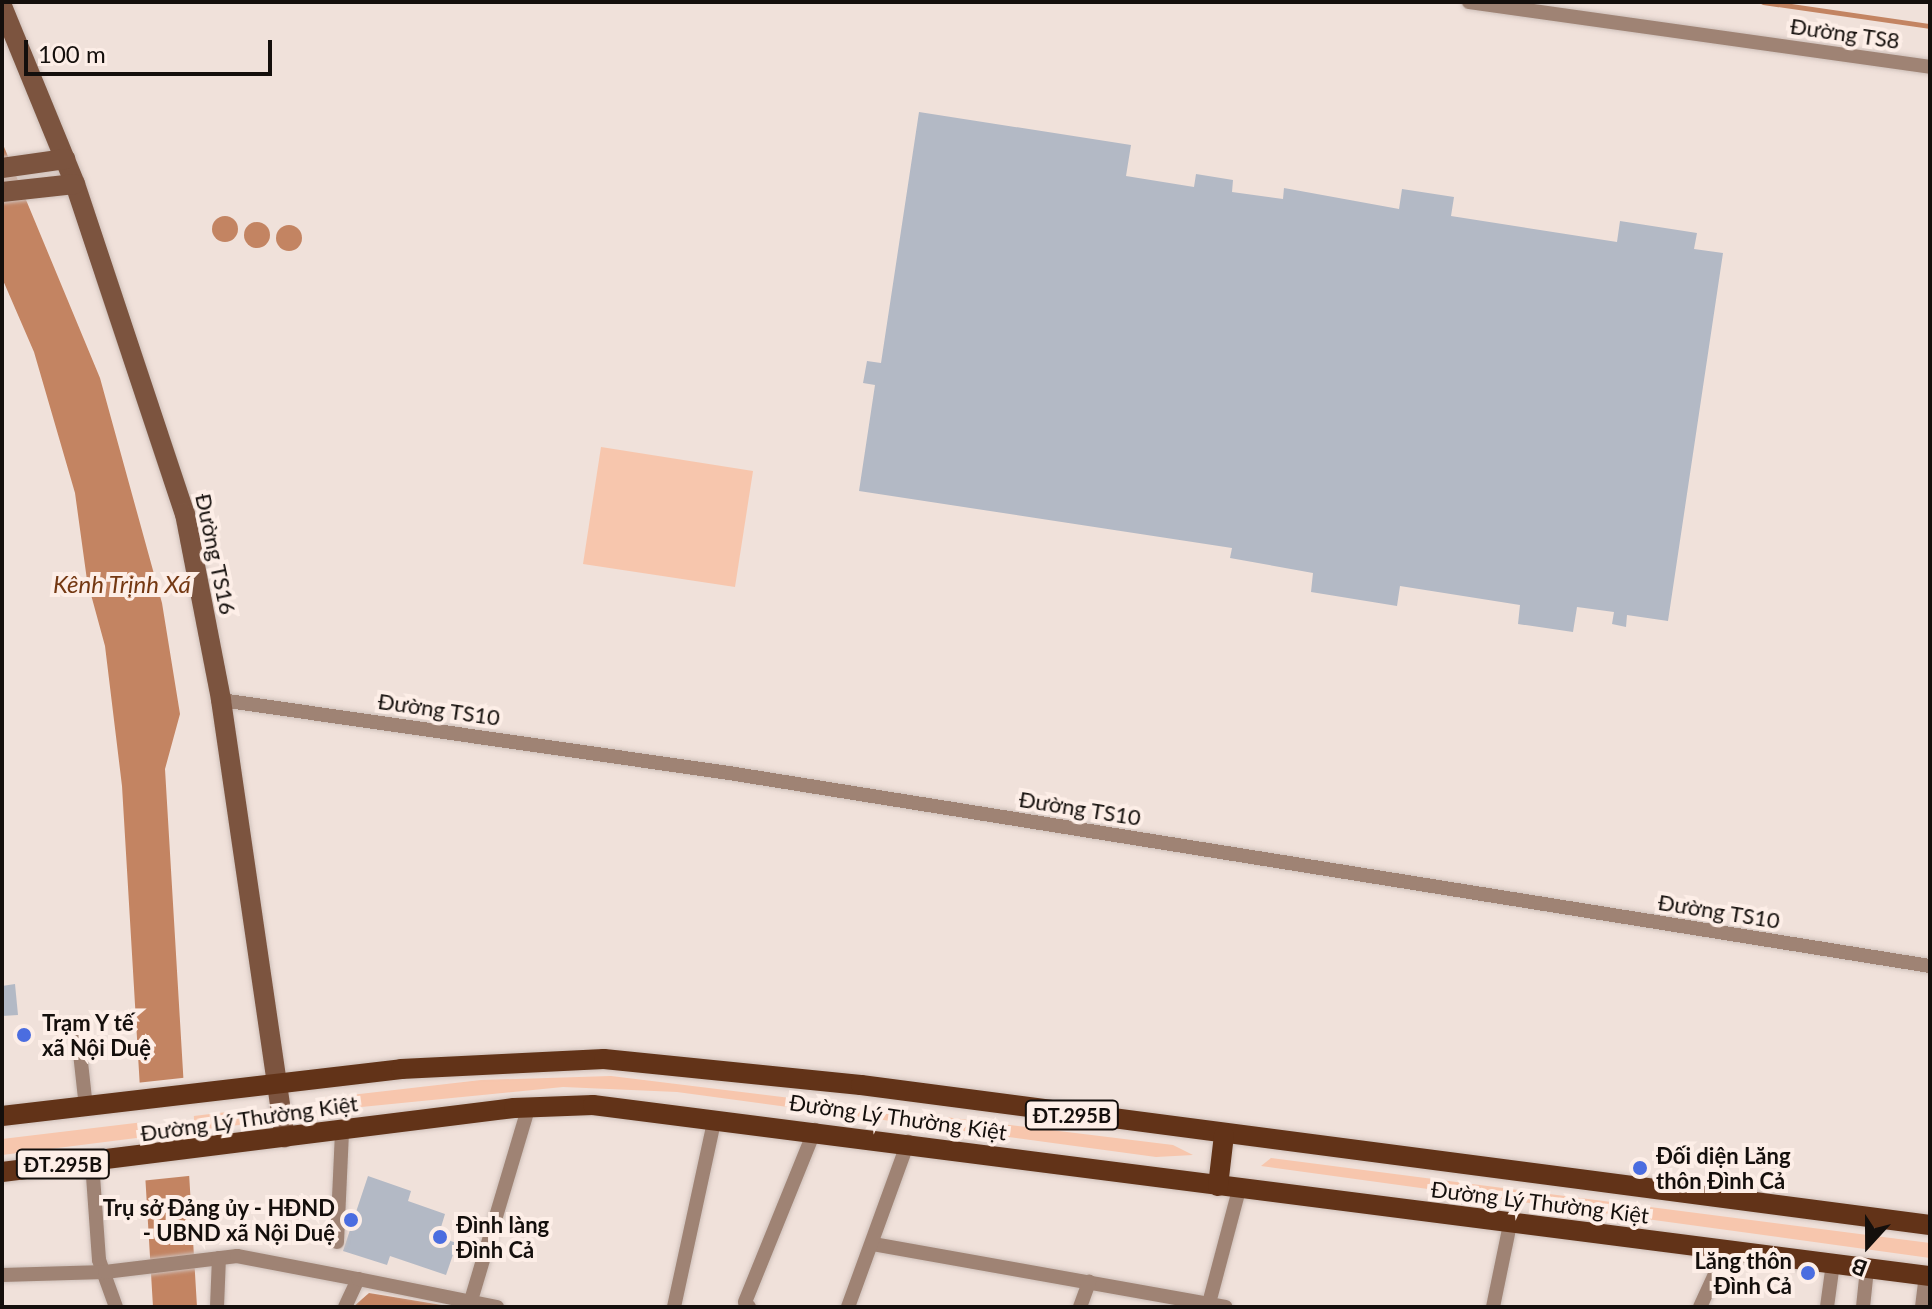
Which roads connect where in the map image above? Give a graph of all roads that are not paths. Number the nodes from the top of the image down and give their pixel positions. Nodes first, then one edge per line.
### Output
1 (1469, 2) edge
2 (2, 6) edge
3 (1930, 67) edge
4 (65, 159) junction
5 (2, 168) edge
6 (75, 184) junction
7 (2, 192) edge
8 (221, 700) junction
9 (1930, 966) edge
10 (77, 1026) dead end
11 (278, 1082) junction
12 (529, 1106) junction
13 (86, 1107) junction
14 (2, 1116) edge
15 (715, 1118) junction
16 (342, 1130) junction
17 (815, 1130) junction
18 (1224, 1135) junction
19 (285, 1137) junction
20 (908, 1142) junction
21 (92, 1162) junction
22 (2, 1172) edge
23 (1218, 1186) junction
24 (1239, 1190) junction
25 (1510, 1224) junction
26 (1930, 1225) edge
27 (337, 1242) dead end
28 (873, 1244) junction
29 (1727, 1248) junction
30 (216, 1258) junction
31 (1833, 1263) junction
32 (1867, 1268) junction
33 (105, 1272) junction
34 (2, 1275) edge
35 (1928, 1276) edge
36 (358, 1279) junction
37 (1089, 1282) junction
38 (469, 1304) edge
39 (1208, 1306) edge
40 (116, 1307) edge
41 (217, 1307) edge
42 (345, 1307) edge
43 (497, 1307) edge
44 (674, 1307) edge
45 (749, 1307) edge
46 (848, 1307) edge
47 (1080, 1307) edge
48 (1225, 1307) edge
49 (1493, 1307) edge
50 (1700, 1307) edge
51 (1827, 1307) edge
52 (1863, 1307) edge
53 (1922, 1307) edge

1 - 3 street, Đường TS8
2 - 4 street, Đường TS16
4 - 5 street
4 - 6 street, Đường TS16
6 - 7 street
6 - 8 street, Đường TS16
8 - 9 street, Đường TS10
8 - 11 street, Đường TS16
10 - 13 street
11 - 13 main road, Đường Lý Thường Kiệt / ĐT.295B
11 - 18 main road, Đường Lý Thường Kiệt / ĐT.295B
11 - 19 street, Đường TS16
12 - 15 main road, Đường Lý Thường Kiệt / ĐT.295B
12 - 16 main road, Đường Lý Thường Kiệt / ĐT.295B
12 - 38 street
13 - 14 main road, Đường Lý Thường Kiệt
15 - 17 main road, Đường Lý Thường Kiệt / ĐT.295B
15 - 44 street
16 - 19 main road, Đường Lý Thường Kiệt / ĐT.295B
16 - 27 street
17 - 20 main road, Đường Lý Thường Kiệt / ĐT.295B
17 - 45 street
18 - 23 main road
18 - 26 main road, Đường Lý Thường Kiệt / ĐT.295B
19 - 21 main road, Đường Lý Thường Kiệt / ĐT.295B
20 - 23 main road, Đường Lý Thường Kiệt / ĐT.295B
20 - 28 street
21 - 22 main road, Đường Lý Thường Kiệt / ĐT.295B
21 - 33 street
23 - 24 main road, Đường Lý Thường Kiệt / ĐT.295B
24 - 25 main road, Đường Lý Thường Kiệt / ĐT.295B
24 - 39 street
25 - 29 main road, Đường Lý Thường Kiệt / ĐT.295B
25 - 49 street
28 - 37 street
28 - 46 street
29 - 31 main road, Đường Lý Thường Kiệt / ĐT.295B
29 - 50 street
30 - 33 street
30 - 36 street
30 - 41 street
31 - 32 main road, Đường Lý Thường Kiệt / ĐT.295B
31 - 51 street
32 - 35 main road, Đường Lý Thường Kiệt / ĐT.295B
32 - 52 street
33 - 34 street
33 - 40 street
35 - 53 street
36 - 38 street
36 - 42 street
37 - 39 street
37 - 47 street
38 - 43 street
39 - 48 street

